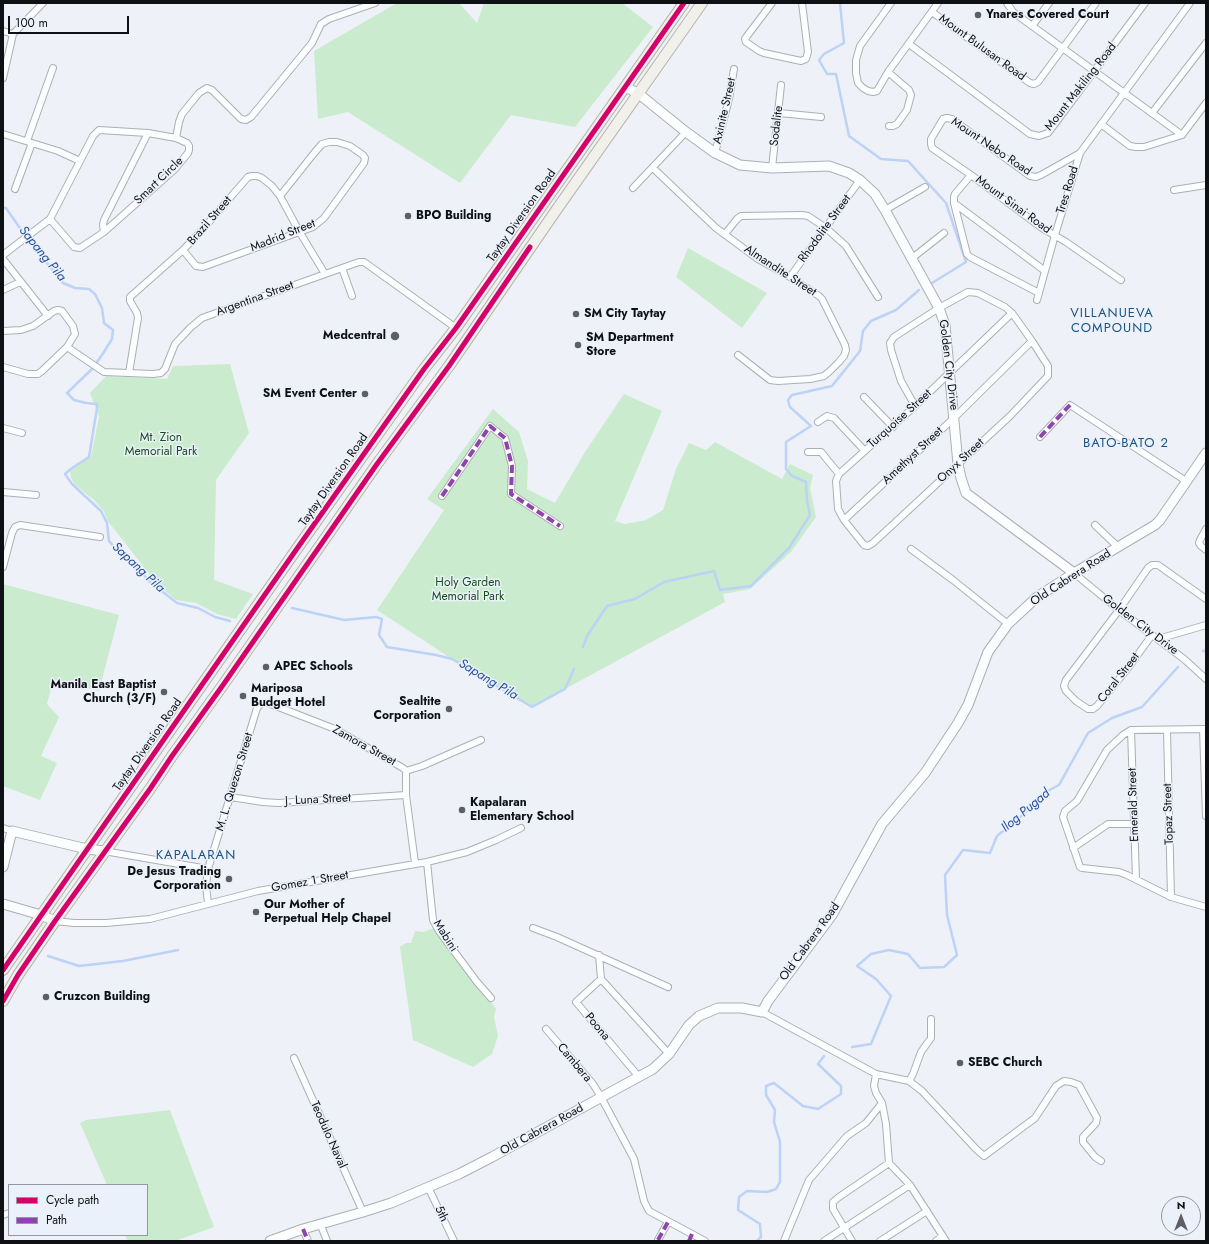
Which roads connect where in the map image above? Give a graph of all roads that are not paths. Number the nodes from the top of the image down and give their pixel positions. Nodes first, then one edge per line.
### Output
1 (43, 3) edge
2 (375, 3) edge
3 (684, 3) edge
4 (702, 3) edge
5 (772, 3) edge
6 (802, 3) edge
7 (890, 3) edge
8 (938, 3) edge
9 (1007, 3) edge
10 (1049, 3) edge
11 (1096, 3) edge
12 (1145, 3) edge
13 (1190, 3) edge
14 (932, 12) junction
15 (1032, 26) junction
16 (3, 31) edge
17 (13, 34) junction
18 (1206, 43) edge
19 (909, 44) junction
20 (1063, 48) junction
21 (53, 68) dead end
22 (734, 69) dead end
23 (1094, 71) junction
24 (888, 72) junction
25 (3, 78) edge
26 (781, 85) dead end
27 (626, 87) junction
28 (1124, 93) junction
29 (639, 94) junction
30 (1206, 103) edge
31 (779, 113) junction
32 (1152, 113) junction
33 (821, 117) dead end
34 (943, 119) joint
35 (1101, 124) junction
36 (889, 126) dead end
37 (686, 132) junction
38 (3, 134) edge
39 (148, 134) junction
40 (1182, 136) junction
41 (176, 138) junction
42 (30, 142) junction
43 (715, 153) junction
44 (1080, 153) junction
45 (80, 161) junction
46 (653, 168) junction
47 (772, 168) junction
48 (971, 175) junction
49 (860, 180) junction
50 (1206, 185) edge
51 (926, 187) dead end
52 (633, 188) dead end
53 (15, 189) dead end
54 (1174, 190) dead end
55 (280, 196) junction
56 (954, 203) junction
57 (885, 210) junction
58 (50, 220) junction
59 (826, 228) junction
60 (104, 232) junction
61 (299, 232) junction
62 (944, 233) dead end
63 (725, 234) junction
64 (1055, 235) junction
65 (183, 250) junction
66 (3, 255) edge
67 (3, 259) edge
68 (911, 259) junction
69 (342, 268) junction
70 (1045, 271) junction
71 (325, 274) junction
72 (790, 277) junction
73 (1121, 280) dead end
74 (20, 282) junction
75 (3, 290) edge
76 (1039, 293) junction
77 (352, 296) dead end
78 (878, 297) dead end
79 (1038, 300) dead end
80 (939, 308) junction
81 (1012, 313) junction
82 (48, 316) junction
83 (456, 328) junction
84 (3, 331) edge
85 (1032, 341) junction
86 (67, 347) junction
87 (738, 355) dead end
88 (3, 367) edge
89 (129, 373) junction
90 (950, 373) junction
91 (864, 397) dead end
92 (916, 406) junction
93 (954, 417) junction
94 (818, 422) dead end
95 (893, 427) junction
96 (3, 428) edge
97 (22, 433) dead end
98 (1040, 437) dead end
99 (865, 451) junction
100 (808, 452) dead end
101 (1204, 459) edge
102 (958, 464) junction
103 (839, 474) junction
104 (1186, 481) junction
105 (3, 492) edge
106 (36, 495) dead end
107 (442, 496) dead end
108 (844, 520) junction
109 (1095, 525) dead end
110 (560, 526) dead end
111 (1206, 529) edge
112 (100, 537) dead end
113 (1118, 548) junction
114 (1203, 548) edge
115 (910, 550) dead end
116 (3, 568) edge
117 (1074, 573) junction
118 (1206, 599) edge
119 (1119, 610) junction
120 (1008, 624) junction
121 (1206, 625) edge
122 (240, 632) junction
123 (1152, 635) junction
124 (1158, 640) junction
125 (253, 641) junction
126 (1206, 679) edge
127 (258, 708) joint
128 (1205, 729) edge
129 (1131, 730) junction
130 (1166, 730) junction
131 (481, 740) dead end
132 (406, 771) junction
133 (406, 795) junction
134 (230, 796) junction
135 (1206, 816) edge
136 (1134, 824) junction
137 (521, 828) dead end
138 (7, 829) edge
139 (1073, 848) junction
140 (87, 849) junction
141 (104, 851) junction
142 (428, 862) junction
143 (415, 863) junction
144 (3, 867) edge
145 (208, 869) junction
146 (1136, 879) junction
147 (1171, 897) junction
148 (208, 903) junction
149 (3, 904) edge
150 (1206, 907) edge
151 (41, 915) junction
152 (55, 921) junction
153 (533, 928) dead end
154 (599, 955) junction
155 (3, 970) edge
156 (601, 979) junction
157 (668, 987) dead end
158 (491, 998) dead end
159 (3, 1001) edge
160 (762, 1012) junction
161 (931, 1019) dead end
162 (546, 1029) dead end
163 (669, 1054) junction
164 (294, 1058) dead end
165 (876, 1074) junction
166 (639, 1077) junction
167 (910, 1081) junction
168 (601, 1097) junction
169 (882, 1103) junction
170 (1101, 1161) dead end
171 (889, 1163) junction
172 (910, 1185) junction
173 (428, 1187) junction
174 (927, 1211) junction
175 (363, 1212) junction
176 (668, 1222) junction
177 (320, 1224) junction
178 (304, 1228) junction
179 (843, 1228) junction
180 (692, 1234) junction
181 (945, 1239) edge
182 (658, 1240) edge
183 (270, 1241) edge
184 (308, 1241) edge
185 (327, 1241) edge
186 (454, 1241) edge
187 (689, 1241) edge
188 (705, 1241) edge
189 (784, 1241) edge
190 (824, 1241) edge
191 (852, 1241) edge
192 (880, 1241) edge
193 (936, 1241) edge

1 - 17 street
2 - 41 street
3 - 27 main road, Taytay Diversion Road
4 - 29 main road, Taytay Diversion Road
5 - 6 street
7 - 24 street
8 - 14 street
9 - 15 street
10 - 15 street
11 - 20 street, Mount Bulusan Road
12 - 23 street, Mount Makiling Road
13 - 28 street, Tres Road
14 - 19 street
14 - 20 street, Mount Bulusan Road
15 - 20 street
16 - 17 street
17 - 25 street
18 - 32 street
19 - 23 street, Mount Makiling Road
19 - 24 street
20 - 23 street
21 - 42 street
22 - 43 street, Axinite Street
23 - 28 street
24 - 36 street
26 - 31 street, Sodalite
27 - 29 street, Golden City Drive
27 - 83 main road, Taytay Diversion Road
28 - 32 street
28 - 35 street, Tres Road
29 - 37 street, Golden City Drive
29 - 125 main road, Taytay Diversion Road
30 - 40 street
31 - 33 street
31 - 47 street, Sodalite
32 - 40 street
34 - 44 street, Mount Nebo Road
34 - 48 street, Mount Sinai Road
35 - 40 street
35 - 44 street, Tres Road
37 - 43 street, Golden City Drive
37 - 46 street
38 - 42 street
39 - 41 street, Smart Circle
39 - 45 street, Smart Circle
39 - 60 street
41 - 60 street, Smart Circle
42 - 45 street
42 - 53 street
43 - 47 street, Golden City Drive
44 - 64 street, Tres Road
45 - 58 street, Smart Circle
46 - 52 street
46 - 63 street, Almandite Street
47 - 49 street, Golden City Drive
48 - 56 street
48 - 64 street, Mount Sinai Road
49 - 57 street, Golden City Drive
49 - 59 street, Rhodolite Street
50 - 54 street
51 - 57 street
55 - 61 street, Brazil Street
55 - 61 street, Madrid Street
55 - 65 street, Brazil Street
56 - 70 street
56 - 76 street
57 - 68 street, Golden City Drive
58 - 60 street, Smart Circle
58 - 66 street
59 - 63 street
59 - 72 street, Rhodolite Street
59 - 78 street
61 - 65 street, Madrid Street
61 - 71 street, Brazil Street
62 - 68 street
63 - 72 street, Almandite Street
64 - 70 street, Tres Road
64 - 73 street, Mount Sinai Road
65 - 89 street, Brazil Street
67 - 74 street
68 - 80 street, Golden City Drive
69 - 71 street, Argentina Street
69 - 77 street
69 - 83 street, Argentina Street
70 - 76 street, Tres Road
71 - 89 street, Argentina Street
72 - 87 street, Almandite Street
74 - 75 street
74 - 82 street
76 - 79 street, Tres Road
80 - 81 street
80 - 90 street, Golden City Drive
80 - 92 street
81 - 85 street
81 - 90 street, Turquoise Street
82 - 84 street
82 - 86 street
83 - 122 main road, Taytay Diversion Road
85 - 93 street, Amethyst Street
85 - 102 street, Onyx Street
86 - 88 street
86 - 89 street, Argentina Street
90 - 92 street, Turquoise Street
90 - 93 street, Golden City Drive
91 - 95 street
92 - 95 street, Turquoise Street
93 - 102 street, Golden City Drive
93 - 108 street, Amethyst Street
94 - 99 street
95 - 99 street, Turquoise Street
96 - 97 street
98 - 104 street
99 - 103 street, Turquoise Street
100 - 103 street
101 - 104 street, Old Cabrera Road
102 - 108 street, Onyx Street
102 - 117 street, Golden City Drive
103 - 108 street
104 - 113 street, Old Cabrera Road
105 - 106 street
107 - 110 street
109 - 113 street
111 - 114 street
112 - 116 street
113 - 117 street, Old Cabrera Road
115 - 120 street
117 - 119 street, Golden City Drive
117 - 120 street, Old Cabrera Road
118 - 119 street
119 - 123 street, Golden City Drive
119 - 123 street, Coral Street
120 - 160 street, Old Cabrera Road
121 - 124 street
122 - 125 main road
122 - 140 main road, Taytay Diversion Road
123 - 124 street, Golden City Drive
124 - 126 street, Golden City Drive
125 - 141 main road, Taytay Diversion Road
127 - 132 street, Zamora Street
127 - 134 street, M. L. Quezon Street
128 - 130 street
128 - 135 street
129 - 130 street
129 - 136 street, Emerald Street
129 - 139 street
130 - 147 street, Topaz Street
131 - 132 street
132 - 133 street, Zamora Street
133 - 134 street, J. Luna Street
133 - 143 street, Zamora Street
134 - 145 street, M. L. Quezon Street
136 - 139 street
136 - 146 street, Emerald Street
137 - 142 street, Gomez 1 Street
138 - 140 street
138 - 144 street
139 - 146 street
140 - 141 street
140 - 151 main road, Taytay Diversion Road
141 - 145 street
141 - 152 main road, Taytay Diversion Road
142 - 143 street, Gomez 1 Street
142 - 158 street, Mabini
143 - 148 street, Gomez 1 Street
145 - 148 street, M. L. Quezon Street
146 - 147 street
147 - 150 street
148 - 152 street, Gomez 1 Street
149 - 151 street, Gomez 1 Street
151 - 152 street, Gomez 1 Street
151 - 155 main road, Taytay Diversion Road
152 - 159 main road, Taytay Diversion Road
153 - 154 street
154 - 156 street
154 - 157 street
156 - 163 street
156 - 166 street, Poona
160 - 163 street, Old Cabrera Road
160 - 165 street
161 - 167 street
162 - 168 street, Cambera
163 - 166 street, Old Cabrera Road
164 - 175 street, Teodulo Naval
165 - 167 street
165 - 169 street
166 - 168 street, Old Cabrera Road
167 - 170 street
168 - 173 street, Old Cabrera Road
168 - 176 street, Cambera
169 - 171 street
169 - 189 street
171 - 172 street
171 - 179 street
172 - 174 street
172 - 179 street
173 - 175 street, Old Cabrera Road
173 - 186 street, 5th
174 - 181 street
174 - 192 street
175 - 177 street, Old Cabrera Road
176 - 180 street, Cambera
176 - 182 street
177 - 178 street, Old Cabrera Road
177 - 185 street
178 - 183 street, Old Cabrera Road
178 - 184 street
179 - 190 street
179 - 191 street
180 - 187 street
180 - 188 street, Cambera
181 - 193 street

